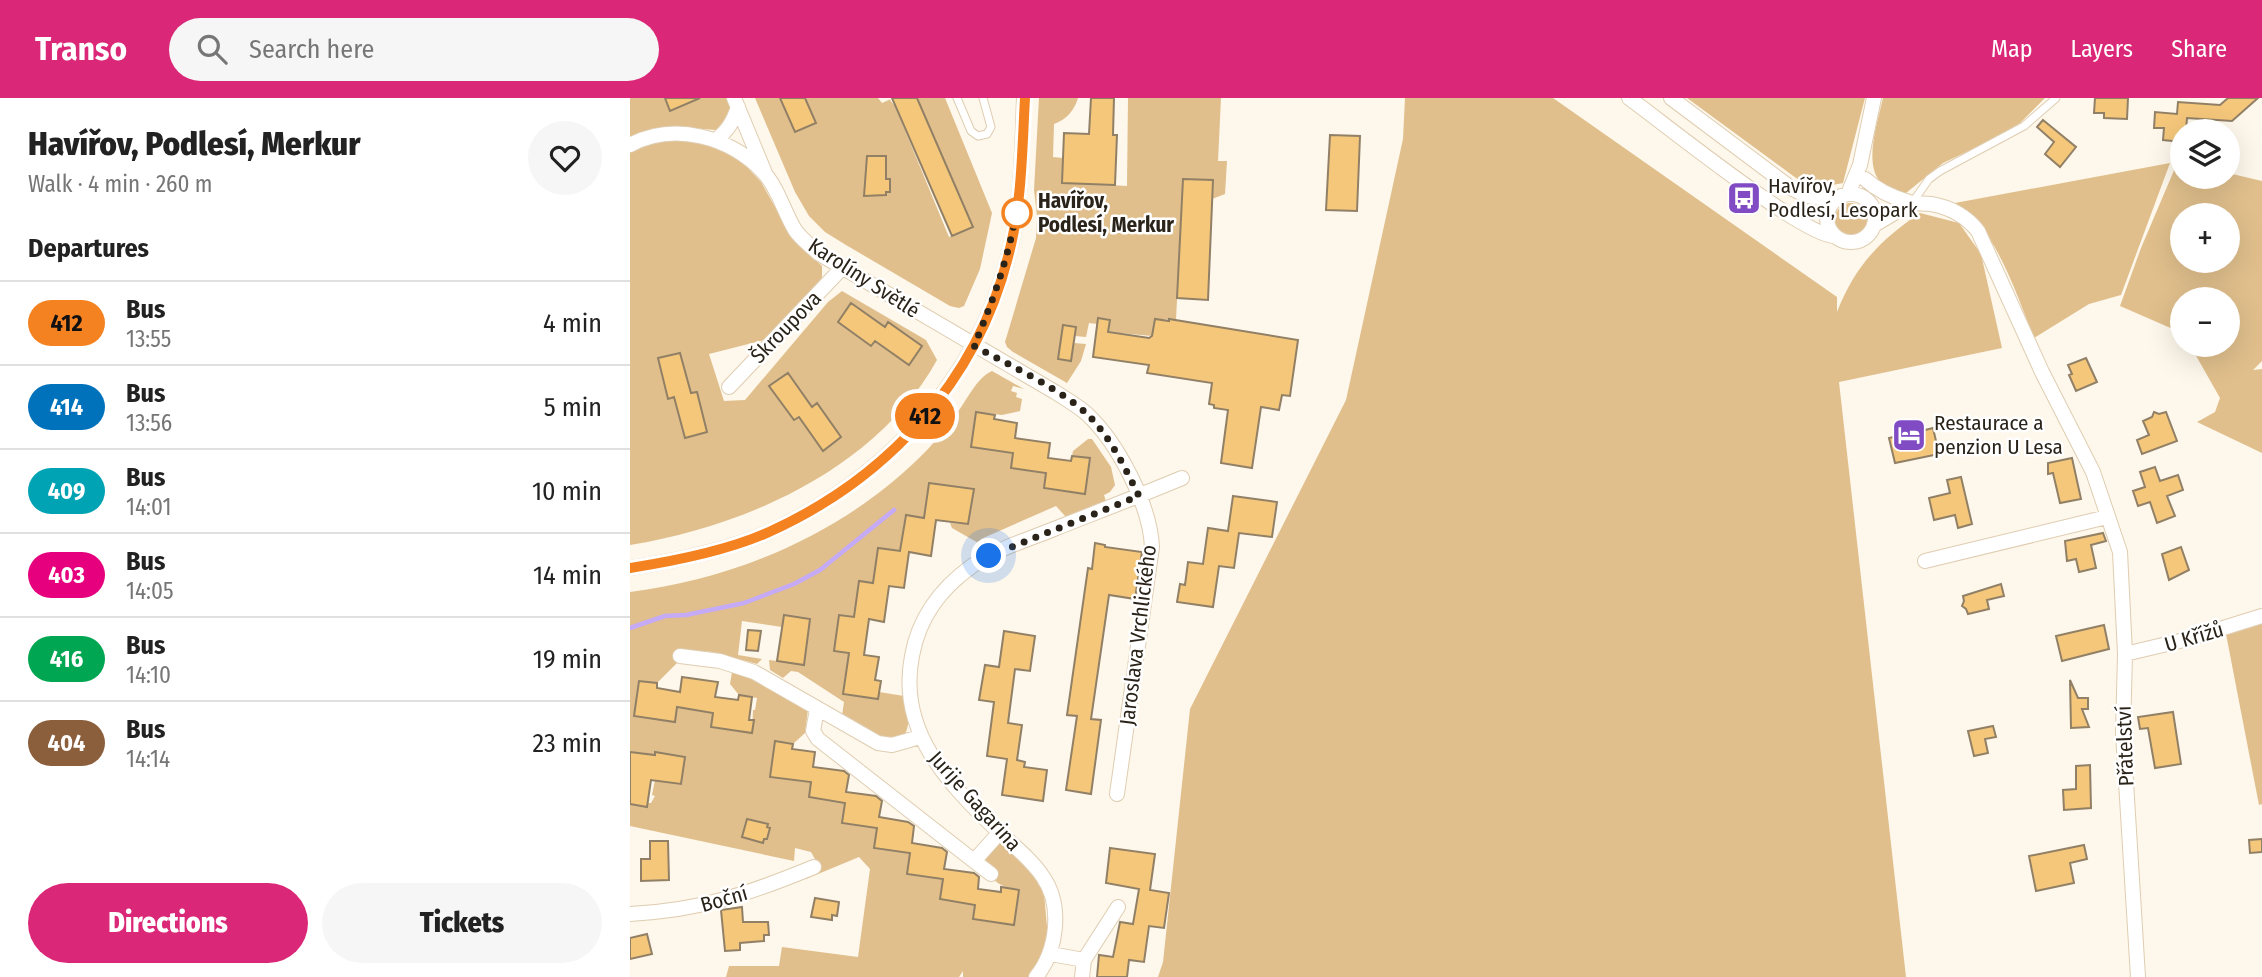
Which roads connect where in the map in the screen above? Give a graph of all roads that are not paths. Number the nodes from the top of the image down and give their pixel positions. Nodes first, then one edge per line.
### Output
1 (957, 98) edge
2 (983, 98) edge
3 (1024, 98) edge
4 (1629, 98) edge
5 (1671, 98) edge
6 (1874, 98) edge
7 (2056, 98) edge
8 (736, 103) edge
9 (716, 140) junction
10 (630, 145) edge
11 (1863, 172) junction
12 (765, 174) junction
13 (1842, 197) junction
14 (1894, 197) junction
15 (1866, 200) junction
16 (1912, 203) junction
17 (1874, 225) junction
18 (1835, 236) junction
19 (842, 268) junction
20 (974, 346) junction
21 (729, 387) dead end
22 (1182, 478) dead end
23 (1139, 496) junction
24 (2108, 517) junction
25 (1925, 561) dead end
26 (630, 568) edge
27 (2262, 616) edge
28 (2125, 654) junction
29 (680, 656) dead end
30 (817, 709) junction
31 (920, 737) junction
32 (1117, 794) dead end
33 (999, 832) junction
34 (974, 861) junction
35 (814, 867) dead end
36 (990, 874) dead end
37 (1118, 906) dead end
38 (630, 914) edge
39 (1051, 954) junction
40 (1084, 960) junction
41 (1037, 977) edge
42 (1082, 977) edge
43 (2138, 977) edge

1 - 2 lane
3 - 20 street
4 - 18 street
5 - 13 street, Přátelství
6 - 11 street
7 - 16 lane
8 - 9 street
8 - 12 street
9 - 10 street, Karolíny Světlé
9 - 12 street, Karolíny Světlé
11 - 13 street
11 - 14 street, Přátelství
11 - 15 street
12 - 19 street, Karolíny Světlé
13 - 15 street, Přátelství
13 - 18 street
14 - 15 street, Přátelství
14 - 16 street, Přátelství
15 - 17 street
16 - 17 street
16 - 24 street, Přátelství
17 - 18 street
19 - 20 street, Karolíny Světlé
19 - 21 street, Škroupova
20 - 23 street, Jaroslava Vrchlického
20 - 26 street
22 - 23 street, Jurije Gagarina
23 - 31 street, Jurije Gagarina
23 - 32 street, Jaroslava Vrchlického
24 - 25 street
24 - 28 street, Přátelství
27 - 28 street, U Křížů
28 - 43 street, Přátelství
29 - 30 street
30 - 31 street
30 - 34 street
31 - 33 street, Jurije Gagarina
33 - 34 street
33 - 39 street, Jurije Gagarina
34 - 36 street
35 - 38 street, Boční
37 - 40 street
39 - 40 street
39 - 41 street, Jurije Gagarina
40 - 42 street

